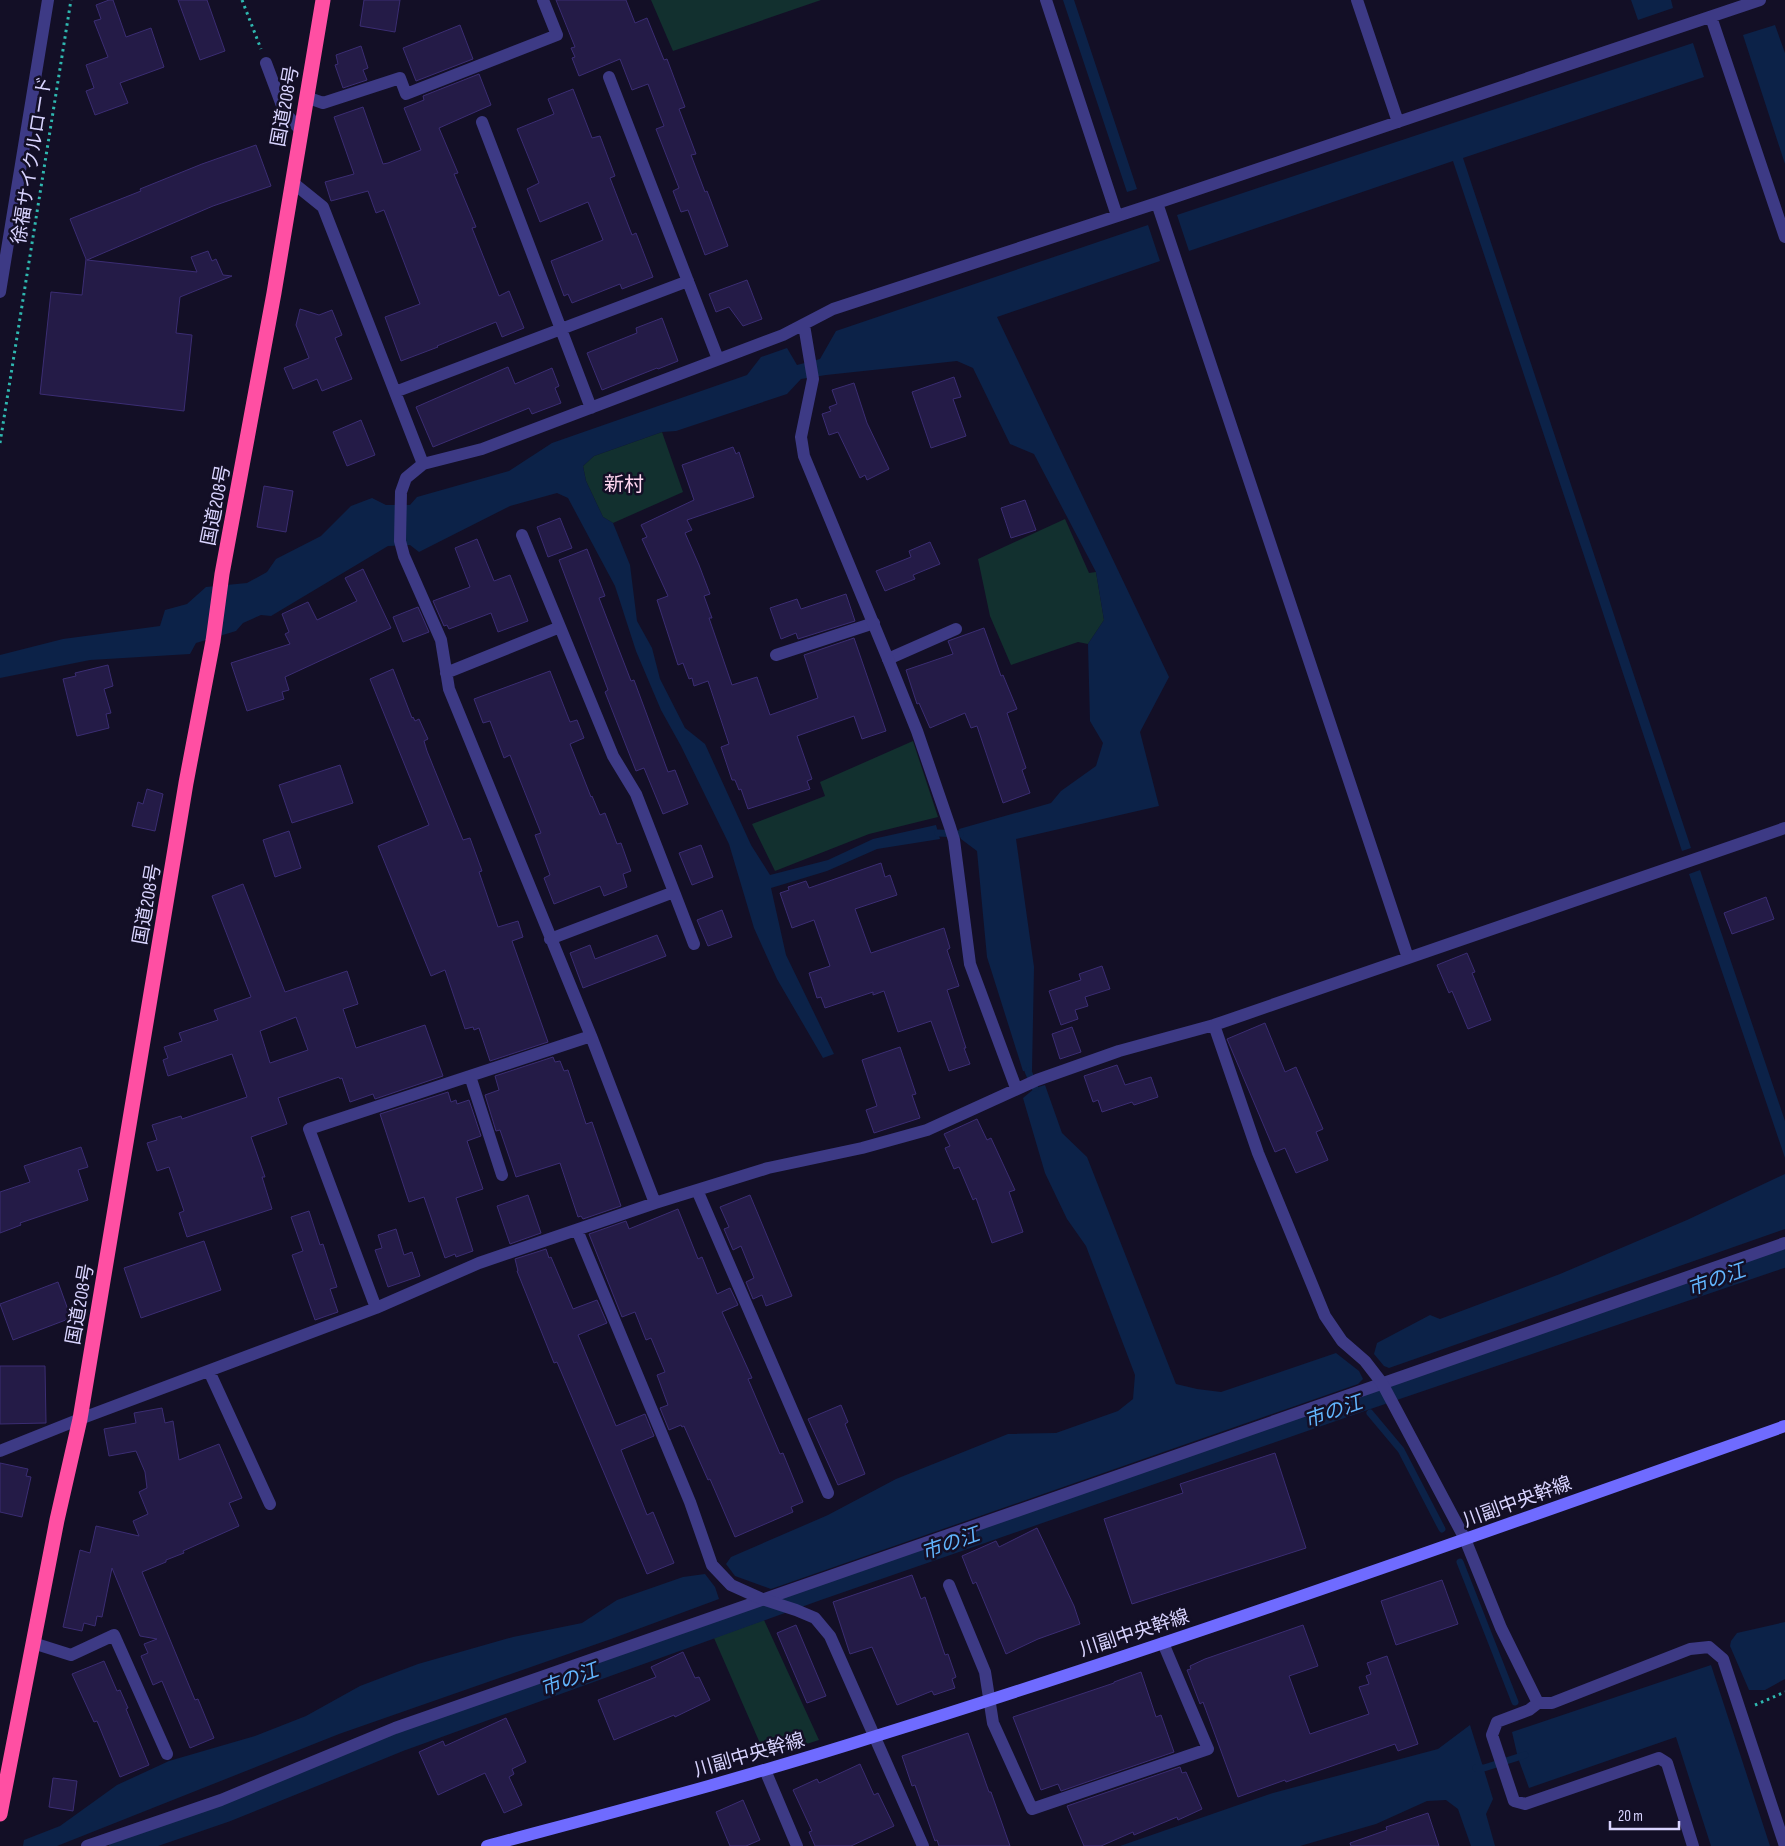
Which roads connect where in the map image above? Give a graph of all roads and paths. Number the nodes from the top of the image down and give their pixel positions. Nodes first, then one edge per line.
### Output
1 (48, 0) edge
2 (71, 0) edge
3 (242, 0) edge
4 (323, 0) edge
5 (543, 0) edge
6 (1046, 0) edge
7 (1357, 0) edge
8 (1760, 0) edge
9 (1711, 17) junction
10 (266, 63) joint
11 (609, 77) dead end
12 (306, 97) junction
13 (482, 122) dead end
14 (1398, 122) junction
15 (300, 130) junction
16 (292, 182) junction
17 (1157, 203) junction
18 (1117, 216) junction
19 (1785, 237) edge
20 (688, 281) junction
21 (0, 292) edge
22 (804, 325) junction
23 (562, 329) junction
24 (718, 359) junction
25 (395, 392) junction
26 (591, 408) junction
27 (0, 443) edge
28 (423, 464) junction
29 (522, 535) dead end
30 (874, 623) junction
31 (560, 627) junction
32 (956, 629) dead end
33 (776, 655) dead end
34 (888, 658) junction
35 (446, 673) junction
36 (1785, 828) edge
37 (674, 892) junction
38 (550, 939) junction
39 (694, 944) dead end
40 (1408, 958) junction
41 (1214, 1025) junction
42 (591, 1036) junction
43 (470, 1076) junction
44 (1020, 1087) junction
45 (502, 1176) dead end
46 (697, 1190) junction
47 (656, 1203) junction
48 (577, 1230) junction
49 (1785, 1243) edge
50 (376, 1308) junction
51 (209, 1371) junction
52 (1380, 1379) junction
53 (80, 1419) junction
54 (1785, 1426) edge
55 (0, 1451) edge
56 (828, 1493) dead end
57 (270, 1504) dead end
58 (1465, 1540) junction
59 (950, 1585) dead end
60 (762, 1599) junction
61 (1163, 1643) junction
62 (33, 1644) junction
63 (1785, 1692) edge
64 (990, 1700) junction
65 (1538, 1703) junction
66 (1741, 1711) junction
67 (875, 1737) junction
68 (167, 1754) dead end
69 (765, 1770) junction
70 (0, 1814) edge
71 (87, 1846) edge
72 (487, 1846) edge
73 (797, 1846) edge
74 (923, 1846) edge
75 (1693, 1846) edge
76 (1785, 1846) edge

1 - 21 street
2 - 27 path, 徐福サイクルロード
3 - 10 path
4 - 12 highway, 国道208号
5 - 12 street
6 - 18 street
7 - 14 street
8 - 9 street
9 - 14 street
9 - 19 street
10 - 15 street
11 - 20 street
12 - 15 highway, 国道208号
13 - 23 street
14 - 17 street
15 - 16 highway, 国道208号
16 - 25 street
16 - 53 highway, 国道208号
17 - 18 street
17 - 40 street
18 - 22 street
20 - 23 street
20 - 24 street
22 - 24 street
22 - 30 street
23 - 25 street
23 - 26 street
24 - 26 street
25 - 28 street
26 - 28 street
28 - 35 street
29 - 31 street
30 - 33 street
30 - 34 street
31 - 35 street
31 - 37 street
32 - 34 street
34 - 44 street
35 - 38 street
36 - 40 street
37 - 38 street
37 - 39 street
38 - 42 street
40 - 41 street
41 - 44 street
41 - 52 street
42 - 43 street
42 - 47 street
43 - 45 street
43 - 50 street
44 - 46 street
46 - 47 street
46 - 56 street
47 - 48 street
48 - 50 street
48 - 60 street
49 - 52 street
50 - 51 street
51 - 53 street
51 - 57 street
52 - 58 street
52 - 60 street
53 - 55 street
53 - 62 highway, 国道208号
54 - 58 street, 川副中央幹線
58 - 61 street, 川副中央幹線
58 - 65 street
59 - 64 street
60 - 67 street
60 - 71 street
61 - 64 street, 川副中央幹線
61 - 64 street
62 - 68 street
62 - 70 highway, 国道208号
63 - 66 path
64 - 67 street, 川副中央幹線
65 - 66 street
65 - 75 street
66 - 76 street
67 - 69 street, 川副中央幹線
67 - 74 street
69 - 72 street, 川副中央幹線
69 - 73 street

